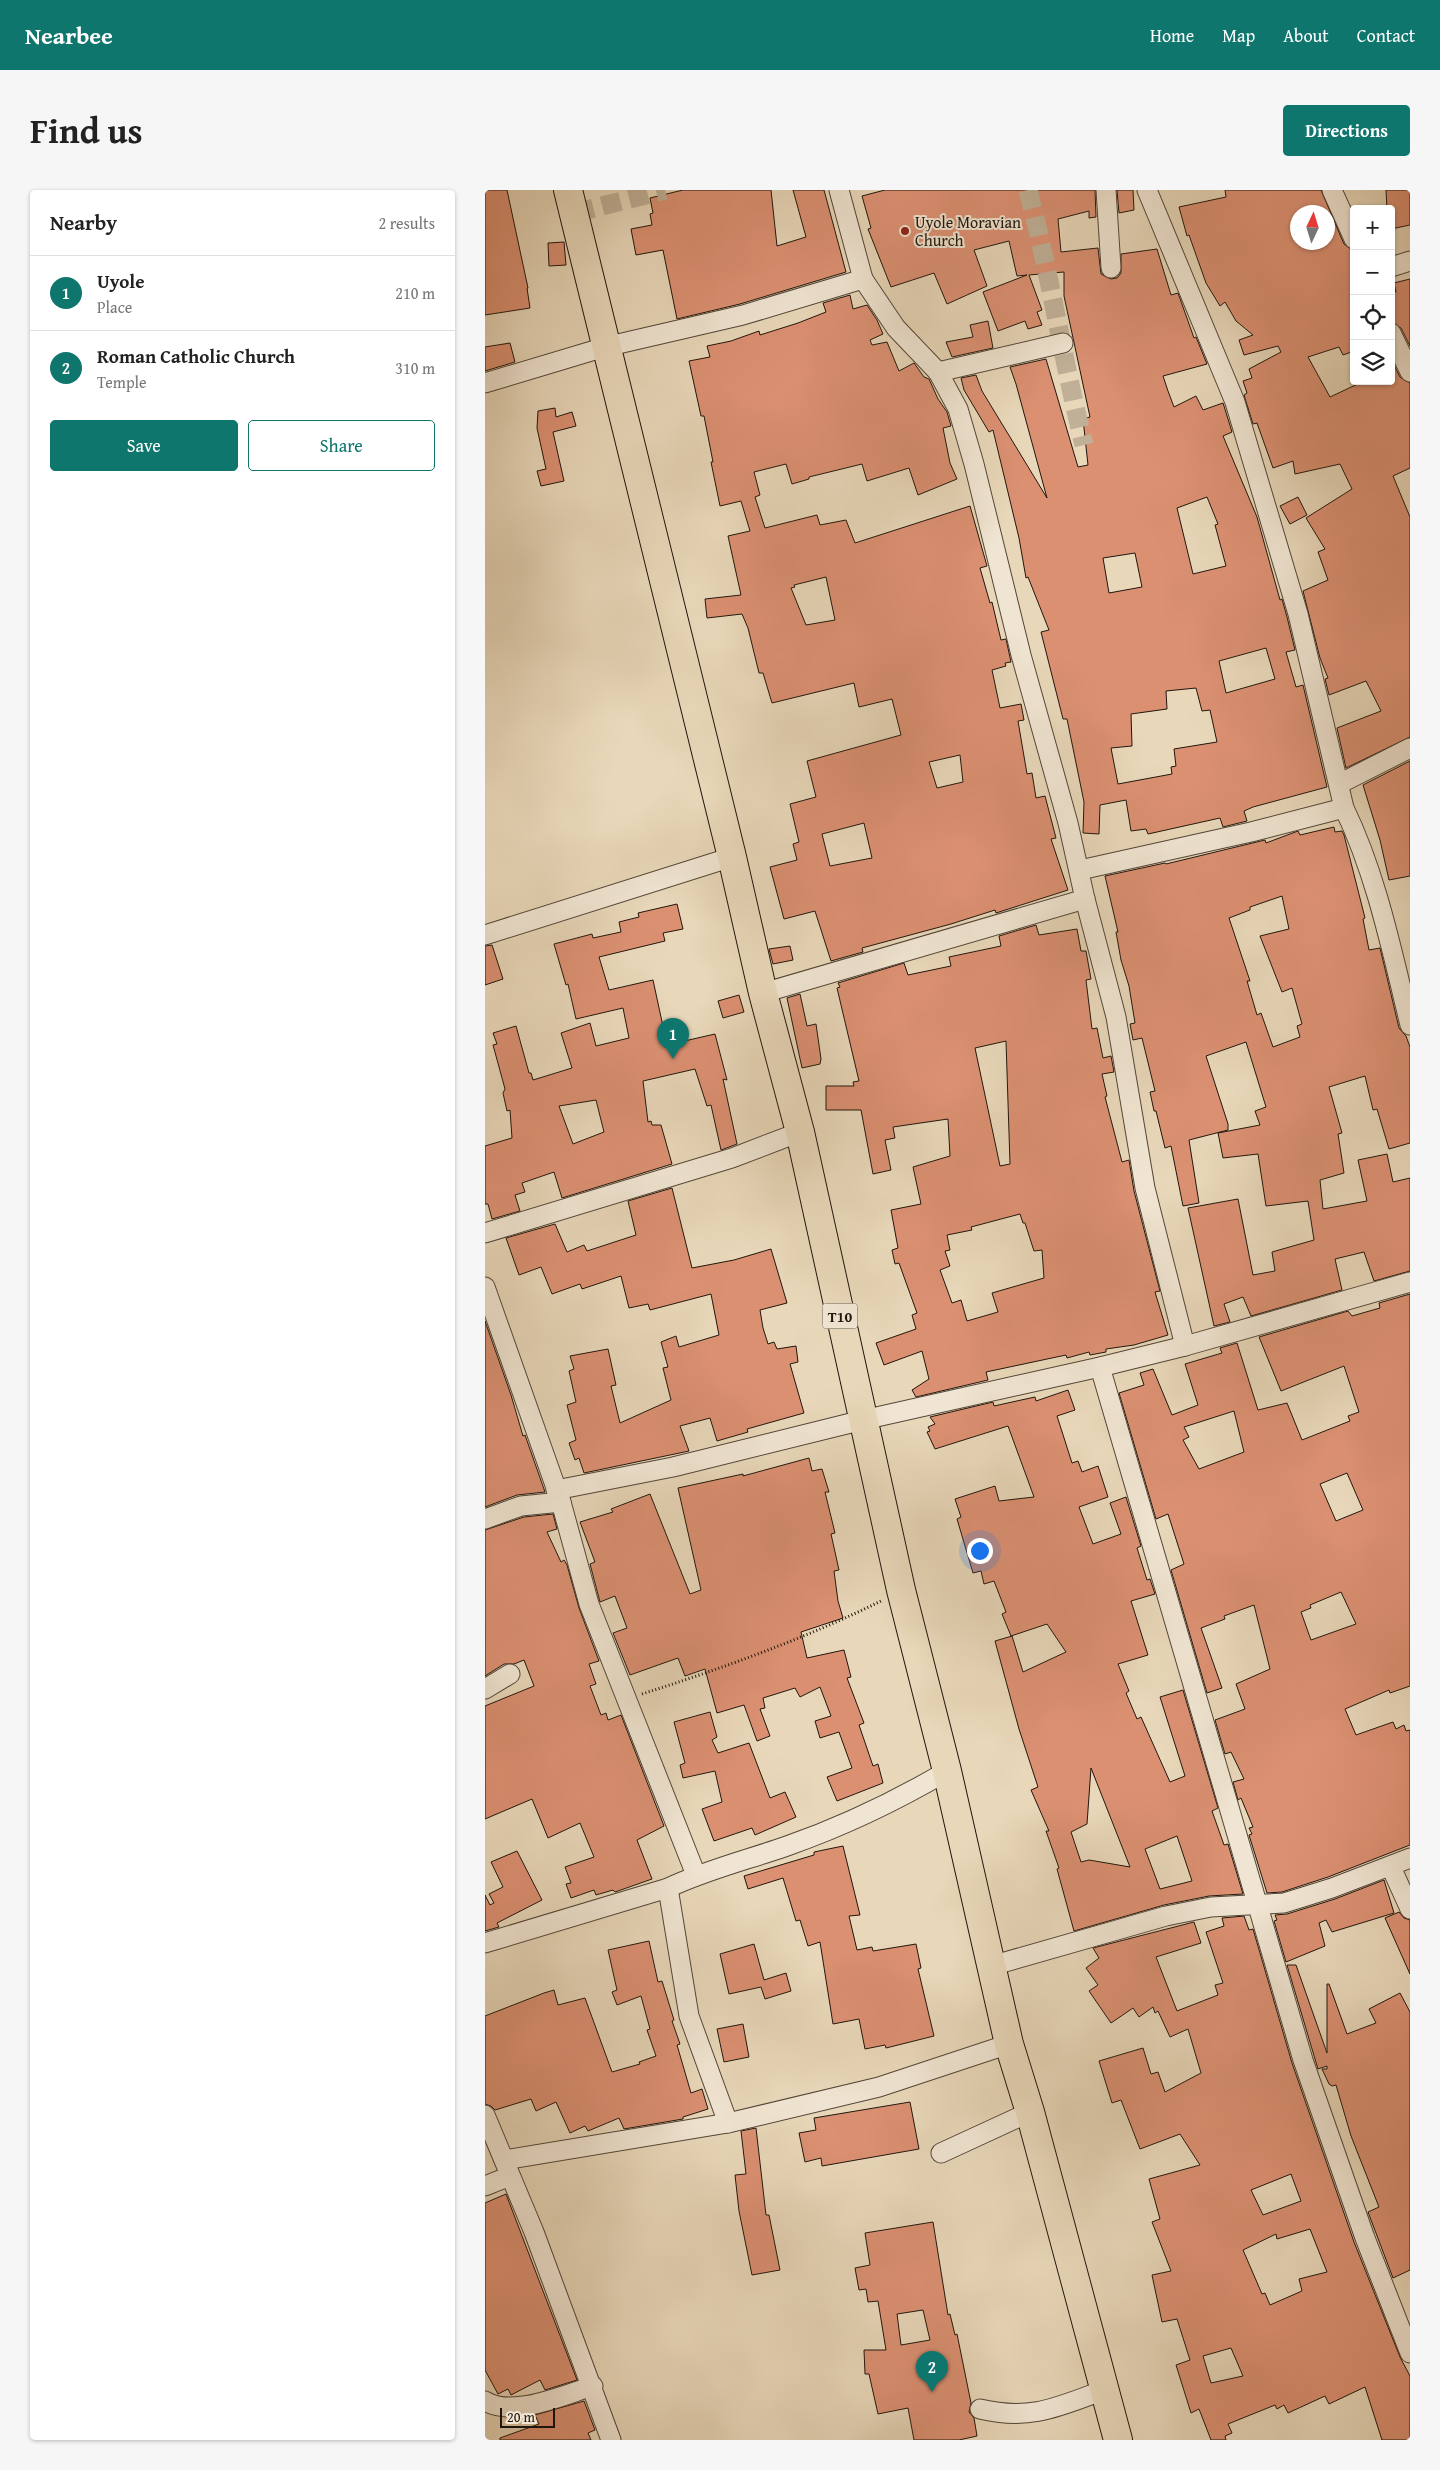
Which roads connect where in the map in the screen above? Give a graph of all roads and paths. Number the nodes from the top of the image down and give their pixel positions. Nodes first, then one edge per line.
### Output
1 (568, 190) edge
2 (839, 190) edge
3 (1106, 190) edge
4 (1147, 190) edge
5 (1332, 190) edge
6 (1350, 229) edge
7 (1410, 261) edge
8 (1395, 265) edge
9 (1111, 268) dead end
10 (863, 279) junction
11 (1394, 340) edge
12 (1063, 344) dead end
13 (605, 347) junction
14 (938, 372) junction
15 (1410, 372) edge
16 (485, 383) edge
17 (1410, 748) edge
18 (1339, 784) junction
19 (1344, 808) junction
20 (732, 857) junction
21 (1080, 870) junction
22 (1085, 900) junction
23 (485, 935) edge
24 (763, 993) junction
25 (1410, 1025) edge
26 (800, 1132) junction
27 (485, 1233) edge
28 (1410, 1282) edge
29 (485, 1287) edge
30 (1185, 1346) junction
31 (1100, 1367) junction
32 (863, 1420) junction
33 (559, 1496) junction
34 (485, 1519) edge
35 (901, 1590) junction
36 (510, 1674) dead end
37 (485, 1689) edge
38 (627, 1698) junction
39 (947, 1770) junction
40 (1410, 1858) edge
41 (1391, 1867) junction
42 (696, 1874) junction
43 (668, 1888) junction
44 (1256, 1904) junction
45 (1410, 1910) edge
46 (485, 1944) edge
47 (991, 1966) junction
48 (1009, 2044) junction
49 (1030, 2112) junction
50 (485, 2115) edge
51 (728, 2123) junction
52 (941, 2153) dead end
53 (507, 2168) junction
54 (485, 2186) edge
55 (1403, 2314) edge
56 (1410, 2353) edge
57 (593, 2386) junction
58 (1104, 2390) junction
59 (485, 2401) edge
60 (980, 2409) dead end
61 (611, 2440) edge
62 (1118, 2440) edge

1 - 13 highway, T10
2 - 10 street
3 - 9 street
4 - 18 street
5 - 6 street
7 - 8 street
10 - 13 street
10 - 14 street
11 - 15 street
12 - 14 street
13 - 16 street
13 - 20 highway, T10
14 - 21 street
17 - 18 street
18 - 19 street
19 - 21 street
19 - 25 street
20 - 23 street
20 - 24 highway, T10
21 - 22 street
22 - 24 street
22 - 30 street
24 - 26 highway, T10
26 - 27 street
26 - 32 highway, T10
28 - 30 street
29 - 33 street
30 - 31 street
31 - 32 street
31 - 44 street
32 - 33 street
32 - 35 highway, T10
33 - 34 street
33 - 38 street
35 - 38 path
35 - 39 highway, T10
36 - 37 street
38 - 42 street
39 - 42 street
39 - 47 highway, T10
40 - 41 street
41 - 44 street
41 - 45 street
42 - 43 street
43 - 46 street
43 - 51 street
44 - 47 street
44 - 55 street
47 - 48 highway, T10
48 - 49 highway, T10
48 - 51 street
49 - 52 street
49 - 58 highway, T10
50 - 53 street
51 - 53 street
53 - 54 street
53 - 57 street
55 - 56 street
57 - 59 street
57 - 61 street
58 - 60 street
58 - 62 highway, T10

